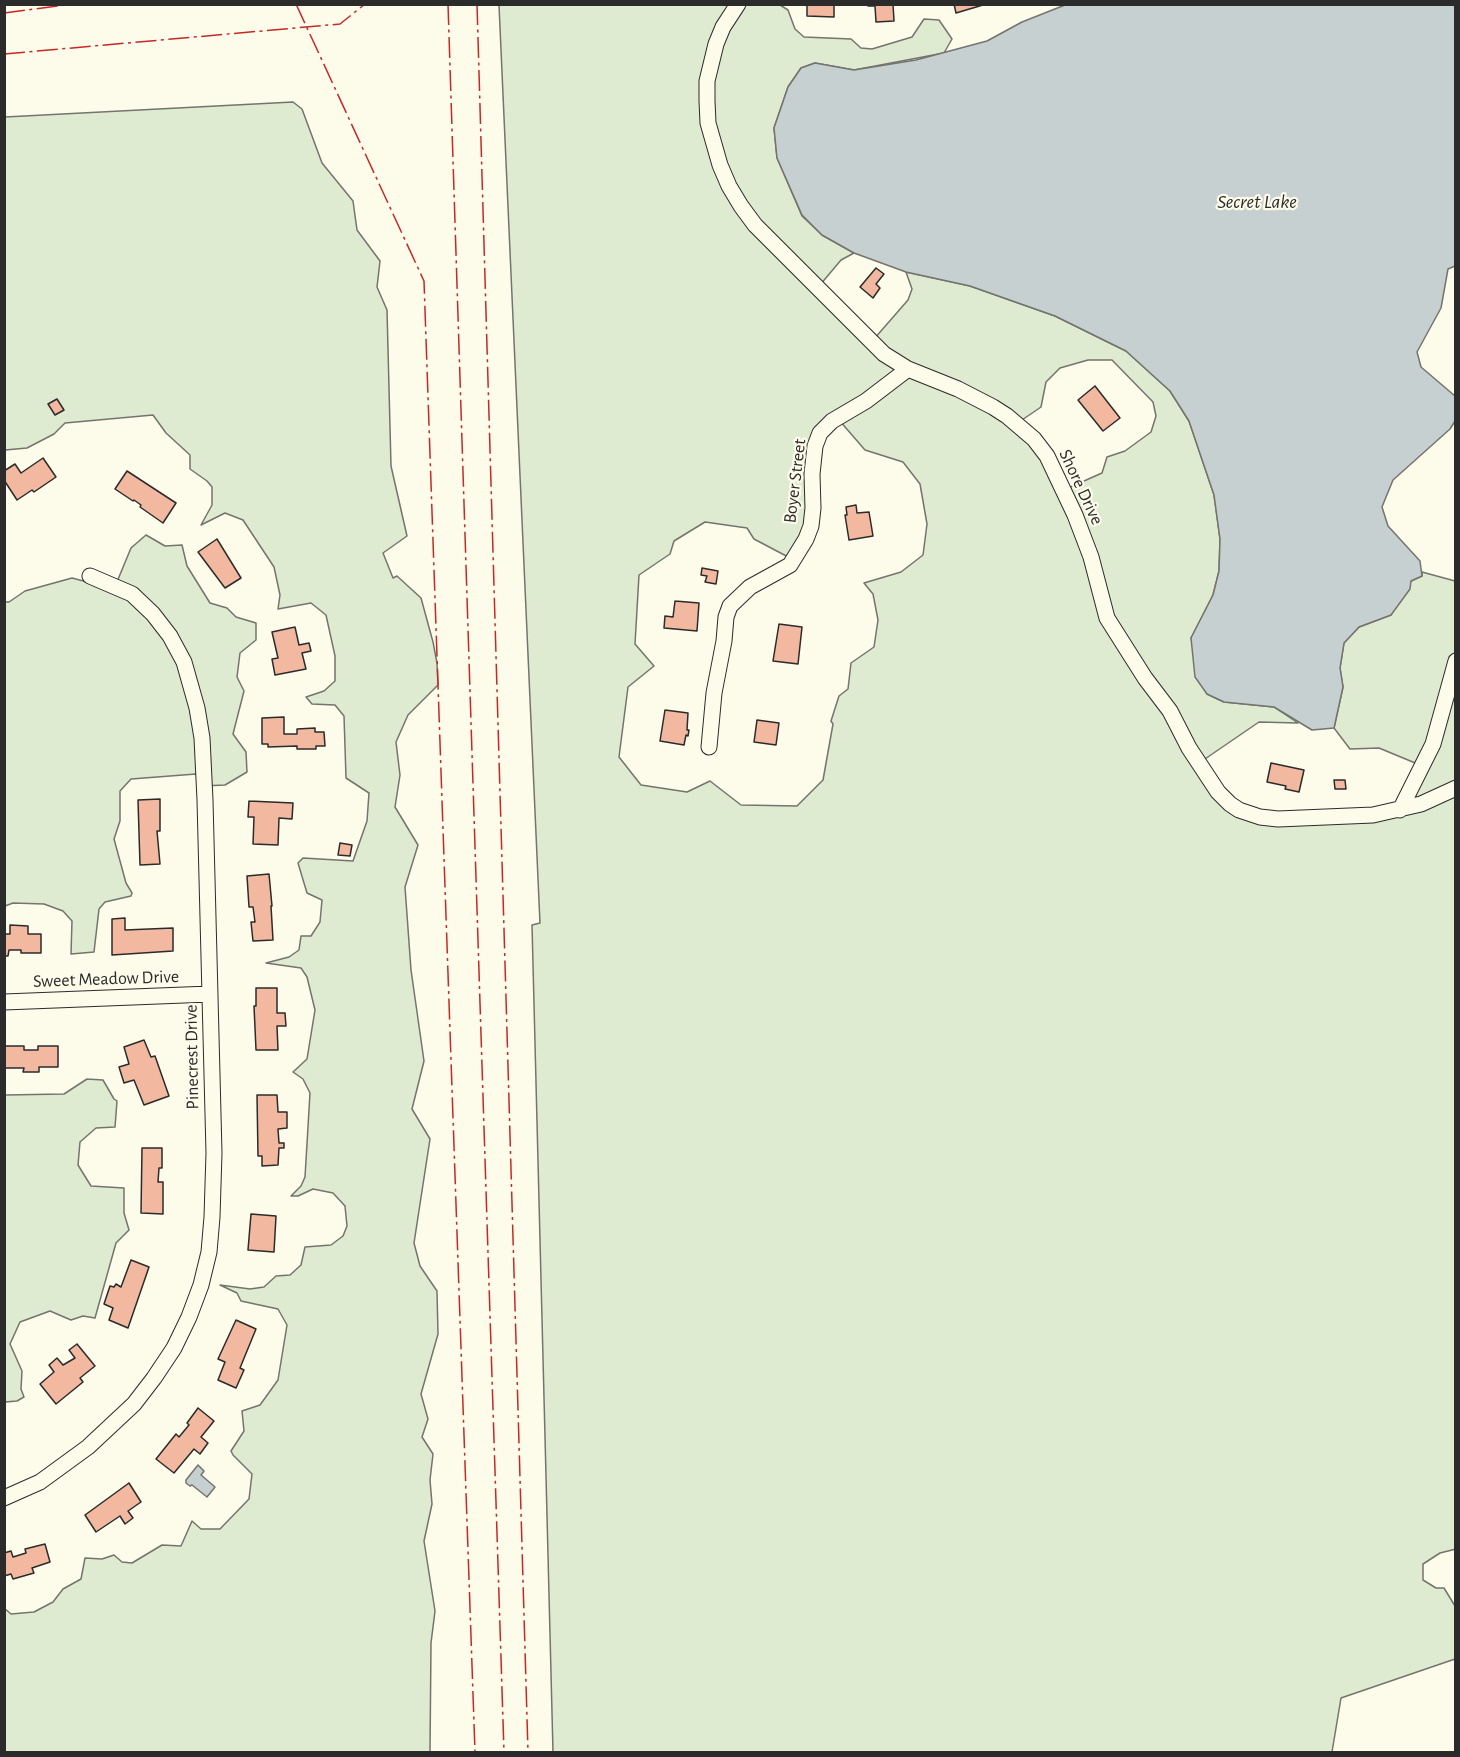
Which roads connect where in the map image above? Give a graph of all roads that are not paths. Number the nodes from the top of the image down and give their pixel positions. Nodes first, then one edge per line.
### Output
1 (738, 4) edge
2 (908, 369) junction
3 (90, 576) dead end
4 (1455, 662) edge
5 (709, 747) dead end
6 (1455, 788) edge
7 (1400, 810) junction
8 (210, 994) junction
9 (4, 1002) edge
10 (4, 1498) edge

1 - 2 street, Shore Drive
2 - 5 street, Boyer Street
2 - 7 street, Shore Drive
3 - 8 street, Pinecrest Drive
4 - 7 street
6 - 7 street, Shore Drive
8 - 9 street, Sweet Meadow Drive
8 - 10 street, Pinecrest Drive

